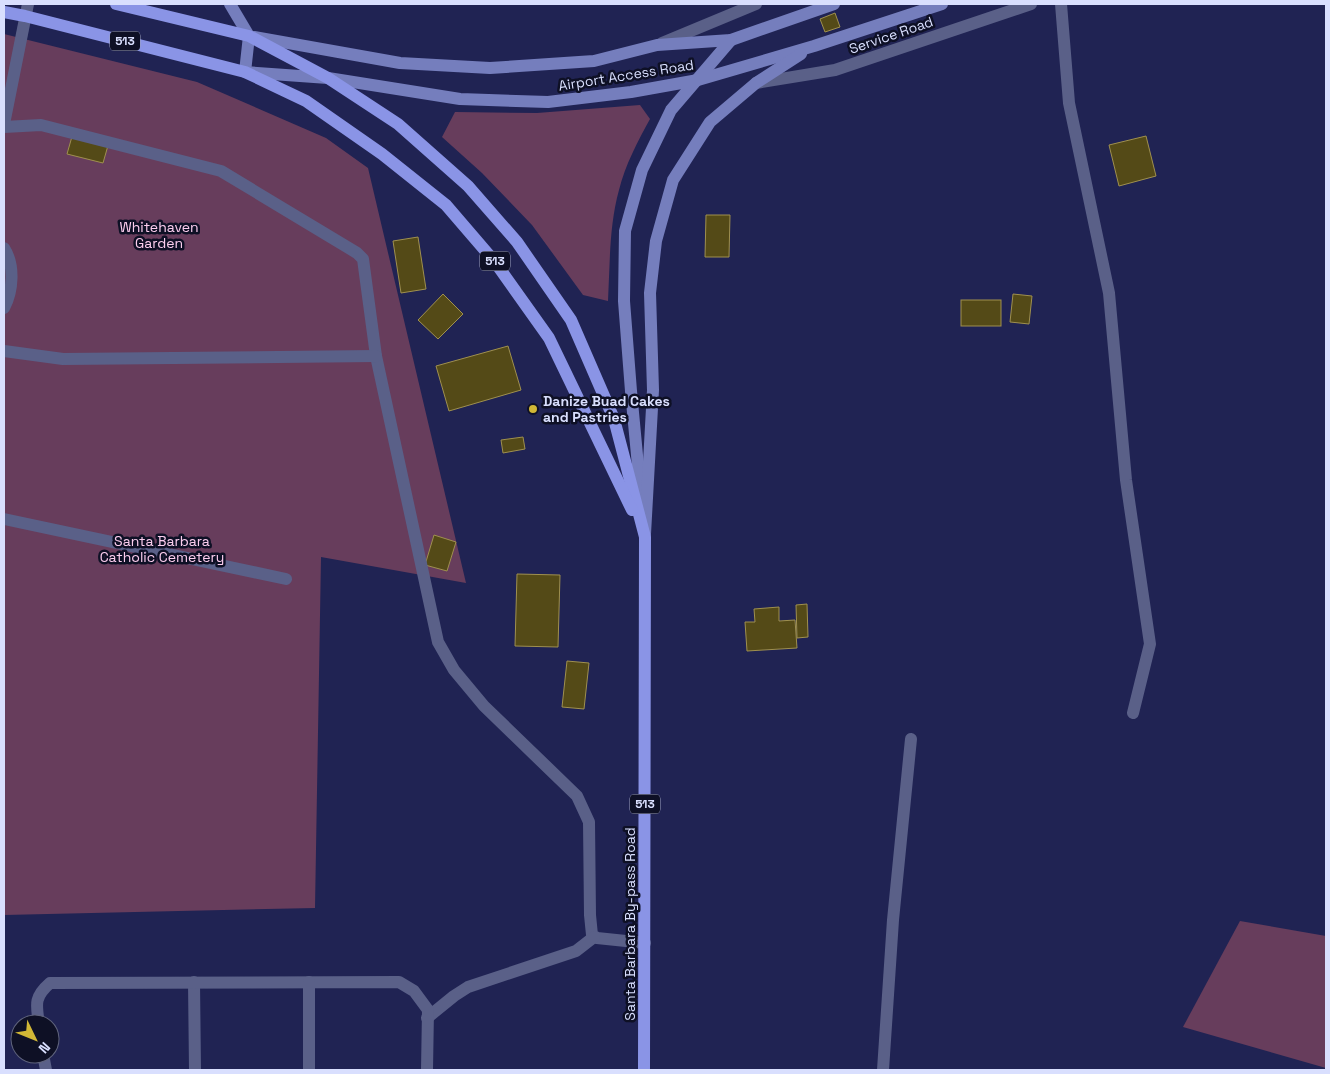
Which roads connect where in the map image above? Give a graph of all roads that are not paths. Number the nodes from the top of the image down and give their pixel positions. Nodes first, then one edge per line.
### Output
1 (116, 4) edge
2 (230, 4) edge
3 (756, 4) edge
4 (834, 4) edge
5 (942, 4) edge
6 (1031, 4) edge
7 (1060, 4) edge
8 (26, 10) edge
9 (4, 12) edge
10 (249, 36) junction
11 (731, 40) junction
12 (657, 45) junction
13 (814, 46) junction
14 (246, 72) junction
15 (328, 78) junction
16 (698, 80) junction
17 (756, 83) junction
18 (4, 126) edge
19 (4, 248) edge
20 (4, 308) edge
21 (4, 351) edge
22 (376, 356) junction
23 (4, 519) edge
24 (645, 537) junction
25 (286, 579) dead end
26 (1133, 713) dead end
27 (911, 739) dead end
28 (594, 937) junction
29 (645, 943) junction
30 (194, 982) junction
31 (309, 982) junction
32 (38, 1014) edge
33 (427, 1018) junction
34 (195, 1070) edge
35 (309, 1070) edge
36 (427, 1070) edge
37 (644, 1070) edge
38 (883, 1070) edge

1 - 10 main road, 513
2 - 10 main road
3 - 12 street
4 - 11 main road, Airport Access Road
5 - 13 main road, Airport Access Road
6 - 17 street, Service Road
7 - 26 street
8 - 9 main road, 513
8 - 14 main road, 513
8 - 18 street
10 - 12 main road, Airport Access Road
10 - 14 main road
10 - 15 main road, 513
11 - 12 main road, Airport Access Road
11 - 16 main road
13 - 16 main road, Airport Access Road
13 - 17 main road
14 - 15 main road, Airport Access Road
14 - 24 main road, 513
15 - 16 main road, Airport Access Road
15 - 24 main road, 513
16 - 24 main road
17 - 24 main road
18 - 22 street
19 - 20 street
21 - 22 street
22 - 28 street
23 - 25 street
24 - 29 main road, Santa Barbara By-pass Road / 513
27 - 38 street
28 - 29 street
28 - 33 street
29 - 37 main road, Santa Barbara By-pass Road / 513
30 - 31 street
30 - 32 street
30 - 34 street
31 - 33 street
31 - 35 street
33 - 36 street

